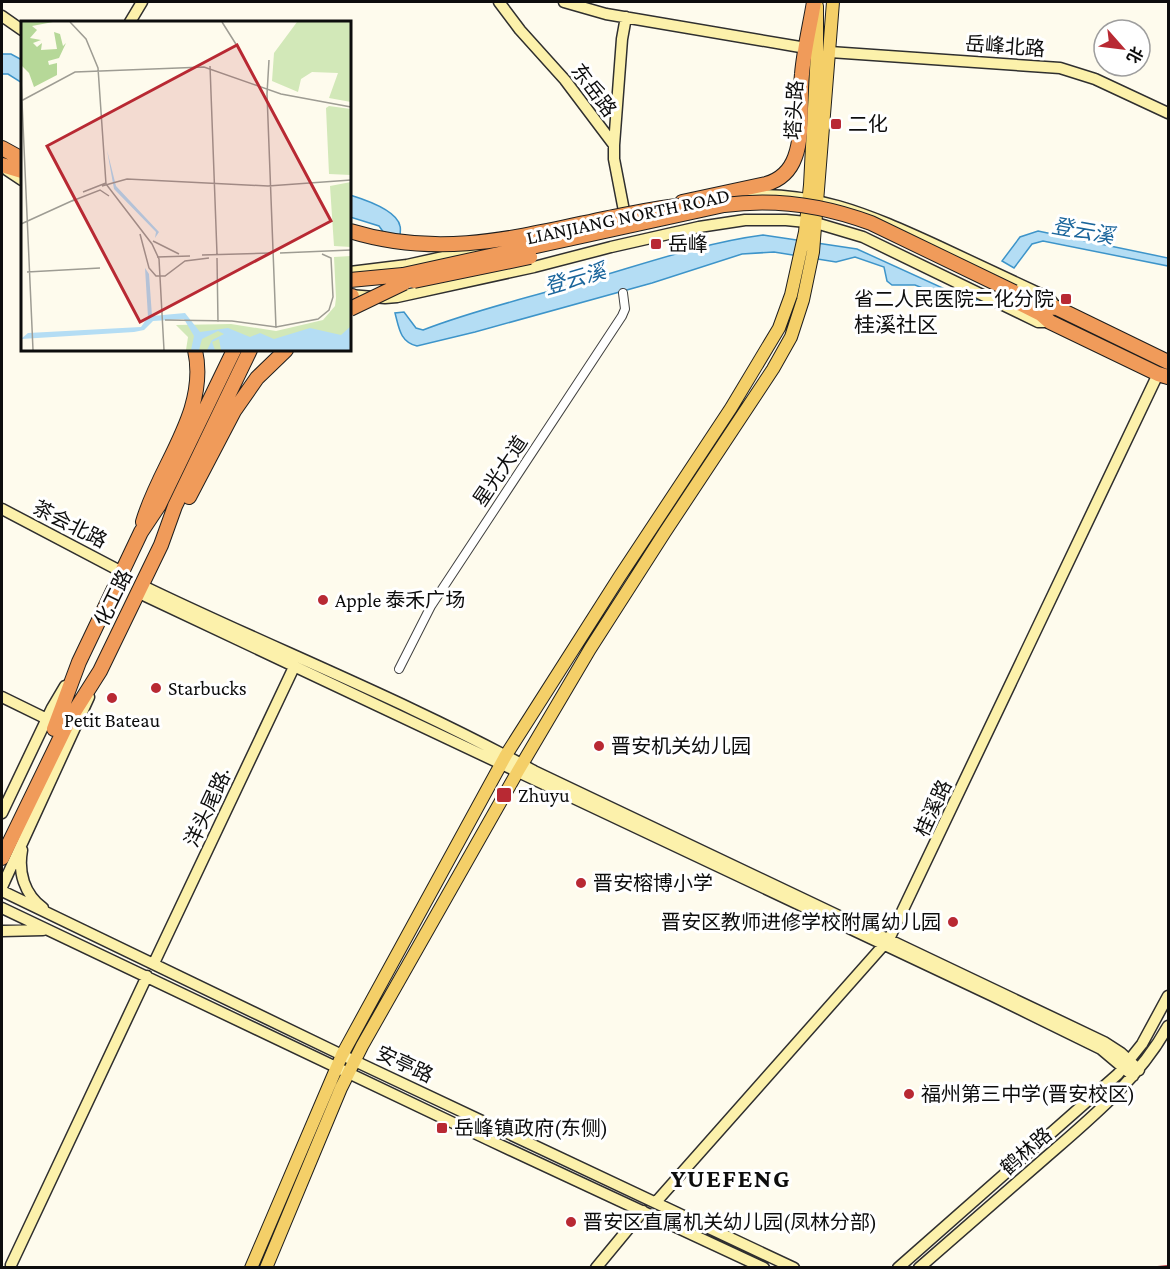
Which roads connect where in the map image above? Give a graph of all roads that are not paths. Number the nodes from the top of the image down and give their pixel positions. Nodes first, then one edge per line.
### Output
1 (142, 2) edge
2 (499, 2) edge
3 (564, 2) edge
4 (816, 2) edge
5 (833, 2) edge
6 (2, 16) edge
7 (626, 17) junction
8 (131, 21) edge
9 (21, 29) edge
10 (806, 48) junction
11 (830, 52) junction
12 (1168, 112) edge
13 (614, 145) junction
14 (2, 148) edge
15 (21, 158) edge
16 (2, 166) edge
17 (21, 171) edge
18 (21, 179) edge
19 (813, 199) junction
20 (675, 205) junction
21 (724, 205) junction
22 (625, 216) junction
23 (811, 222) junction
24 (351, 231) edge
25 (351, 272) edge
26 (351, 280) edge
27 (404, 283) junction
28 (623, 292) dead end
29 (1012, 296) junction
30 (351, 297) edge
31 (351, 297) edge
32 (351, 297) edge
33 (1057, 308) junction
34 (1050, 322) junction
35 (195, 351) edge
36 (228, 351) edge
37 (234, 351) edge
38 (250, 351) edge
39 (257, 351) edge
40 (285, 351) edge
41 (1168, 359) edge
42 (227, 364) junction
43 (1165, 377) edge
44 (220, 412) junction
45 (2, 509) edge
46 (2, 517) edge
47 (141, 532) junction
48 (161, 544) junction
49 (120, 575) junction
50 (139, 588) junction
51 (79, 662) junction
52 (294, 667) junction
53 (399, 669) dead end
54 (100, 671) junction
55 (2, 697) edge
56 (47, 719) junction
57 (504, 759) junction
58 (520, 768) junction
59 (2, 813) edge
60 (24, 838) junction
61 (2, 839) edge
62 (2, 858) edge
63 (2, 889) edge
64 (2, 908) edge
65 (56, 917) junction
66 (2, 931) edge
67 (49, 931) junction
68 (887, 943) junction
69 (154, 963) junction
70 (147, 976) junction
71 (1168, 996) edge
72 (1168, 1026) edge
73 (342, 1055) junction
74 (354, 1060) junction
75 (1127, 1064) junction
76 (342, 1070) junction
77 (1136, 1073) junction
78 (656, 1202) junction
79 (642, 1211) junction
80 (728, 1251) junction
81 (10, 1264) edge
82 (924, 1265) edge
83 (251, 1268) edge
84 (266, 1268) edge
85 (596, 1268) edge
86 (753, 1268) edge
87 (764, 1268) edge
88 (794, 1268) edge
89 (898, 1268) edge

1 - 8 main road
2 - 13 main road, 东岳路
3 - 7 main road
4 - 10 highway
4 - 19 main road, 塔头路
5 - 11 main road, 塔头路
6 - 9 main road
7 - 10 main road
7 - 13 main road
10 - 20 highway, bridge
11 - 12 main road, 岳峰北路
11 - 19 main road, 塔头路
13 - 22 main road, 东岳路
14 - 15 highway
16 - 17 highway
16 - 18 main road
19 - 22 main road
19 - 23 main road
19 - 33 main road
20 - 21 highway, bridge
20 - 24 highway, bridge
21 - 26 highway, LIANJIANG NORTH ROAD, bridge
21 - 29 highway, LIANJIANG NORTH ROAD, bridge
22 - 25 main road
23 - 30 main road
23 - 34 main road
23 - 57 main road
23 - 58 main road
27 - 29 highway, LIANJIANG NORTH ROAD, bridge
27 - 31 highway, LIANJIANG NORTH ROAD
27 - 32 highway, bridge
28 - 53 street, 星光大道
29 - 33 highway, LIANJIANG NORTH ROAD
29 - 34 highway, LIANJIANG NORTH ROAD
33 - 41 highway, LIANJIANG NORTH ROAD
34 - 43 highway, LIANJIANG NORTH ROAD
35 - 47 highway
36 - 42 highway
37 - 42 highway, 化工路
38 - 44 highway, 化工路
39 - 44 highway
40 - 48 highway
42 - 47 highway, 化工路
43 - 68 main road, 桂溪路
44 - 48 highway, 化工路
45 - 49 main road, 茶会北路
46 - 49 main road, 茶会北路
47 - 49 highway, 化工路
48 - 50 highway, 化工路
49 - 51 highway, 化工路
50 - 52 main road
50 - 54 highway, 化工路
50 - 57 main road
51 - 56 main road
51 - 61 highway, 化工路
52 - 57 main road
52 - 69 main road, 洋头尾路·
54 - 60 main road
54 - 62 highway, 化工路
55 - 56 main road
56 - 59 main road
57 - 58 main road
57 - 73 main road
58 - 68 main road
58 - 74 main road
60 - 63 main road
60 - 65 main road
63 - 65 main road, 安亭路
64 - 67 main road, 安亭路
65 - 69 main road, 安亭路
66 - 67 main road
67 - 70 main road, 安亭路
68 - 75 main road
68 - 78 main road, 桂溪路
69 - 73 main road, 安亭路
70 - 76 main road, 安亭路
70 - 81 main road
71 - 75 main road, 鹤林路
72 - 77 main road, 鹤林路
73 - 74 main road, 安亭路
73 - 76 main road
74 - 76 main road
74 - 78 main road, 安亭路
75 - 77 main road
75 - 89 main road, 鹤林路
76 - 79 main road, 安亭路
76 - 83 main road
76 - 84 main road
77 - 82 main road, 鹤林路
78 - 88 main road, 安亭路
79 - 80 main road, 安亭路
79 - 85 main road
80 - 86 main road
80 - 87 main road, 安亭路

